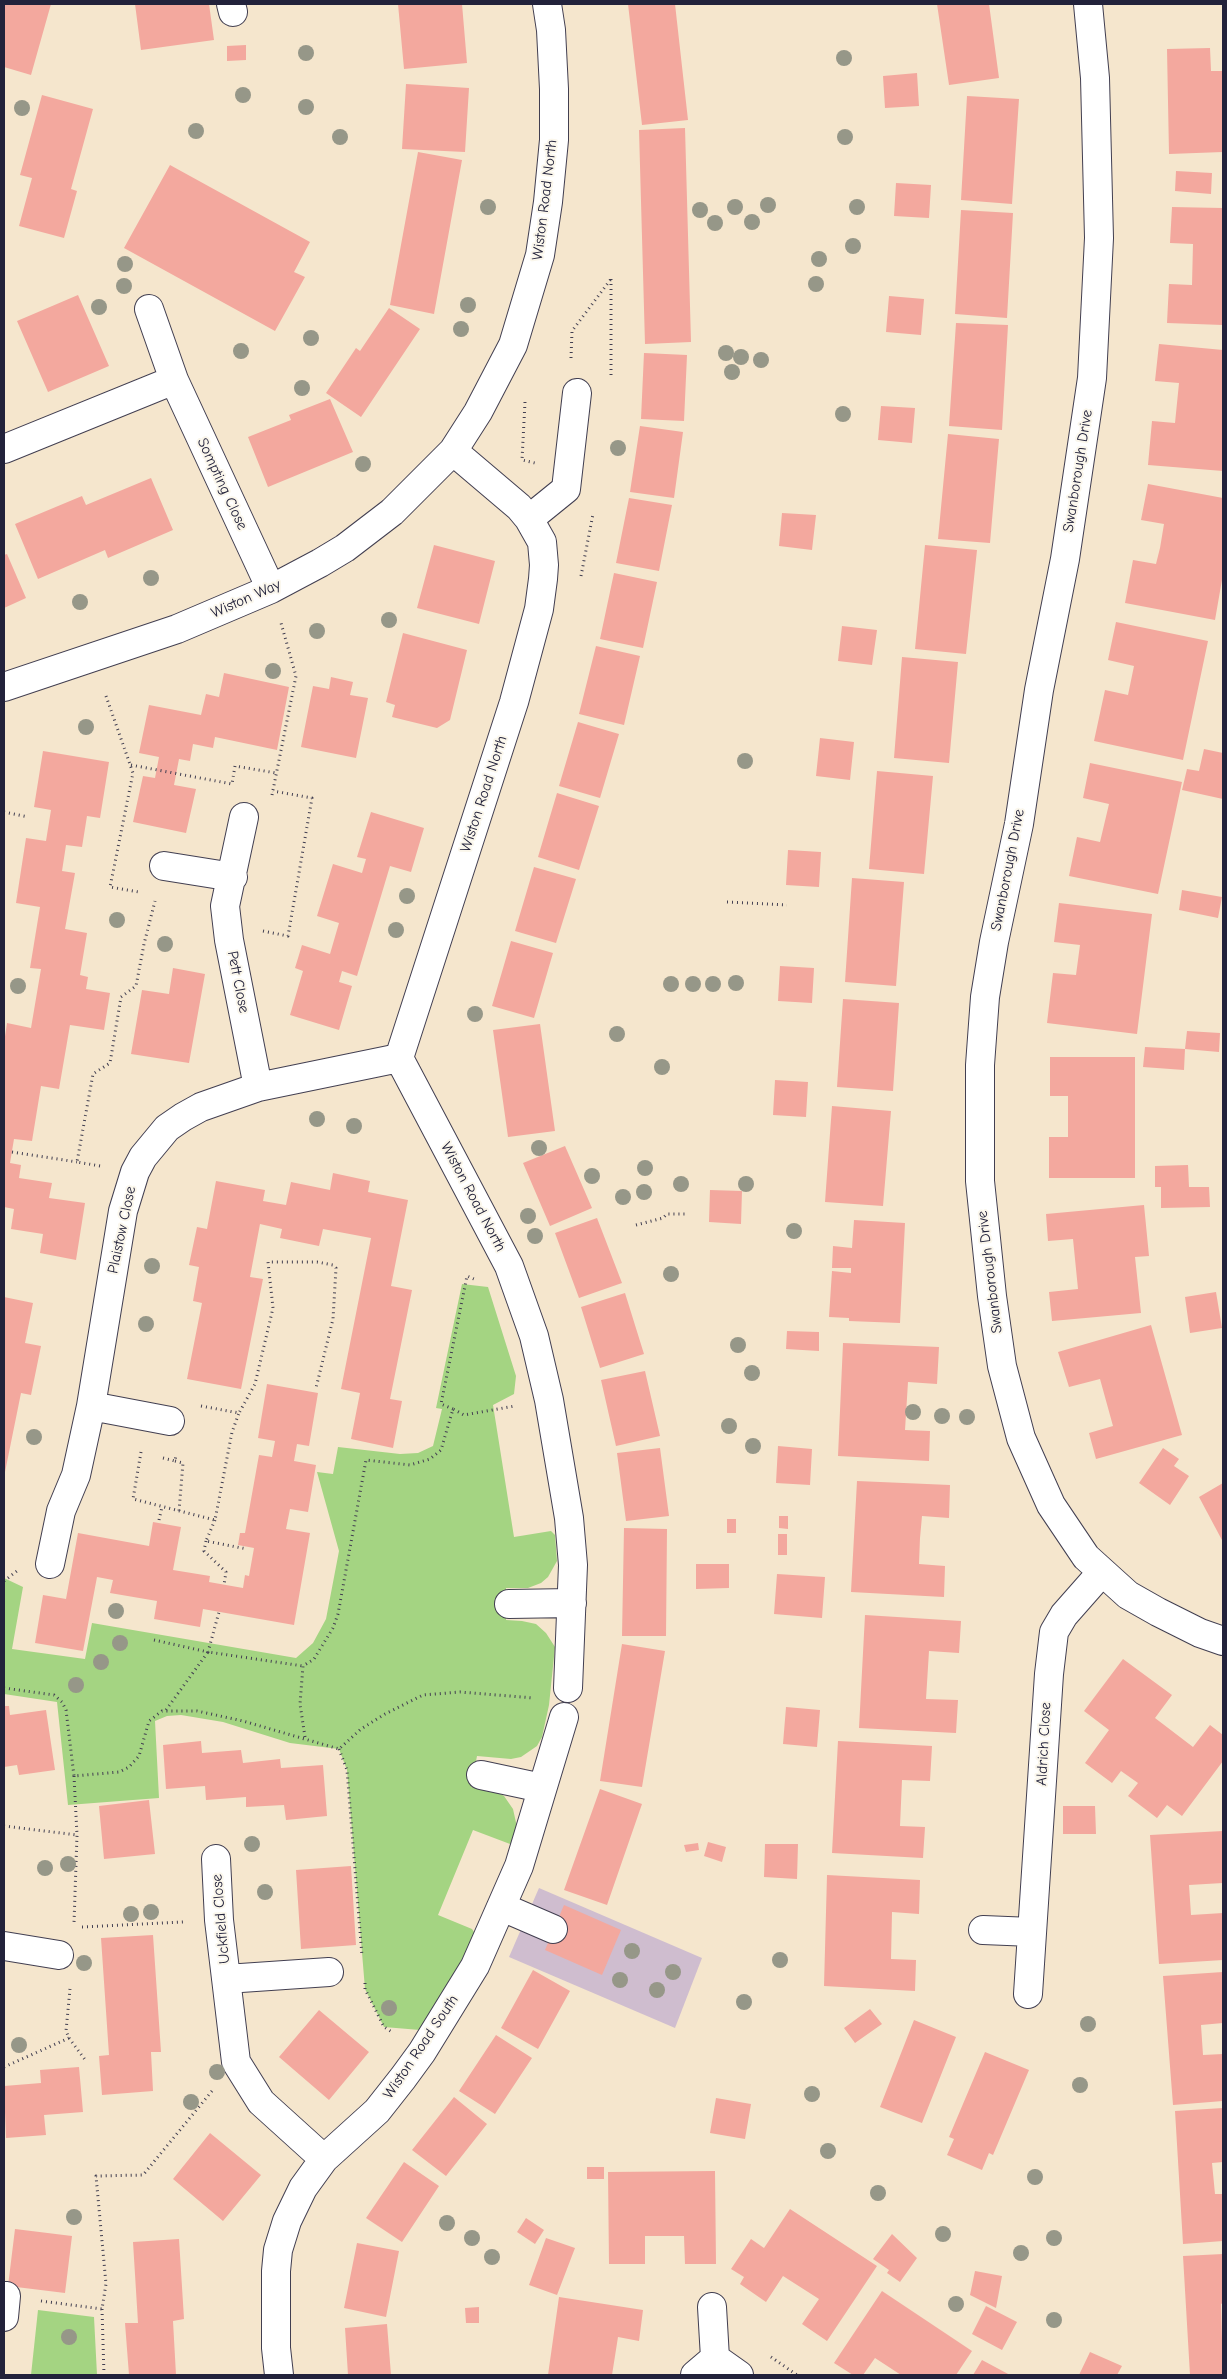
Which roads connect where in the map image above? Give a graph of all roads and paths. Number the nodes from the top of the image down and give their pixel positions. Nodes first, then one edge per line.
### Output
1 (547, 4) edge
2 (1088, 4) edge
3 (150, 309) dead end
4 (174, 380) junction
5 (577, 393) dead end
6 (4, 449) edge
7 (453, 451) junction
8 (530, 519) junction
9 (271, 589) junction
10 (4, 687) edge
11 (106, 696) dead end
12 (131, 765) junction
13 (276, 773) junction
14 (273, 791) junction
15 (4, 812) edge
16 (244, 817) joint
17 (28, 818) dead end
18 (164, 866) joint
19 (232, 876) junction
20 (156, 896) junction
21 (727, 902) dead end
22 (787, 905) dead end
23 (230, 940) junction
24 (399, 1058) junction
25 (258, 1087) junction
26 (12, 1152) dead end
27 (77, 1162) junction
28 (135, 1172) junction
29 (685, 1214) dead end
30 (636, 1225) dead end
31 (510, 1266) junction
32 (316, 1388) dead end
33 (91, 1406) junction
34 (453, 1409) junction
35 (478, 1412) dead end
36 (239, 1413) junction
37 (175, 1423) junction
38 (149, 1454) dead end
39 (158, 1456) dead end
40 (175, 1461) junction
41 (162, 1507) junction
42 (179, 1511) junction
43 (160, 1520) dead end
44 (215, 1520) junction
45 (206, 1541) junction
46 (247, 1549) dead end
47 (50, 1564) dead end
48 (1101, 1572) junction
49 (224, 1585) dead end
50 (572, 1603) junction
51 (509, 1604) dead end
52 (219, 1612) dead end
53 (154, 1640) dead end
54 (1223, 1642) edge
55 (208, 1652) junction
56 (302, 1666) junction
57 (4, 1688) edge
58 (568, 1688) dead end
59 (538, 1698) dead end
60 (166, 1710) junction
61 (564, 1717) dead end
62 (305, 1737) junction
63 (340, 1749) junction
64 (481, 1775) dead end
65 (74, 1776) junction
66 (542, 1788) junction
67 (4, 1826) edge
68 (77, 1835) junction
69 (216, 1860) dead end
70 (502, 1907) junction
71 (220, 1920) junction
72 (553, 1930) dead end
73 (983, 1930) dead end
74 (1032, 1932) junction
75 (4, 1946) edge
76 (60, 1955) dead end
77 (363, 1960) dead end
78 (329, 1972) dead end
79 (226, 1979) junction
80 (364, 1980) dead end
81 (70, 1984) dead end
82 (1028, 1994) dead end
83 (69, 2038) junction
84 (422, 2052) junction
85 (86, 2061) dead end
86 (236, 2062) junction
87 (4, 2067) edge
88 (324, 2159) junction
89 (5, 2306) edge
90 (712, 2307) dead end
91 (102, 2309) junction
92 (705, 2367) edge
93 (104, 2375) edge
94 (279, 2375) edge
95 (739, 2375) edge

1 - 7 street, Wiston Road North
2 - 48 street, Swanborough Drive
3 - 4 street, Sompting Close
4 - 6 street
4 - 9 street, Sompting Close
5 - 8 street
7 - 8 street, Wiston Road North
7 - 9 street, Wiston Way
8 - 24 street, Wiston Road North
9 - 10 street, Wiston Way
9 - 13 path
11 - 12 path
12 - 13 path
12 - 20 path
13 - 14 path
14 - 16 path
14 - 23 path
15 - 17 path
16 - 19 street, Pett Close
18 - 19 street
18 - 20 path
19 - 23 street, Pett Close
20 - 27 path
21 - 22 path
23 - 25 street, Pett Close
24 - 25 street, Plaistow Close
24 - 31 street, Wiston Road North
25 - 28 street, Plaistow Close
26 - 27 path
27 - 28 path
28 - 33 street, Plaistow Close
29 - 30 path
31 - 34 path
31 - 50 street, Wiston Road North
32 - 36 path
33 - 37 street
33 - 47 street, Plaistow Close
34 - 35 path
34 - 56 path
36 - 37 path
36 - 44 path
37 - 40 path
38 - 41 path
39 - 40 path
40 - 42 path
41 - 42 path
41 - 43 path
42 - 44 path
44 - 45 path
45 - 46 path
45 - 49 path
48 - 54 street, Swanborough Drive
48 - 74 street, Aldrich Close
50 - 51 street
50 - 58 street, Wiston Road North
52 - 55 path
53 - 55 path
55 - 56 path
55 - 60 path
56 - 62 path
57 - 65 path
59 - 63 path
60 - 62 path
60 - 65 path
61 - 66 street, Wiston Road South
62 - 63 path
63 - 77 path
64 - 66 street
65 - 68 path
66 - 70 street, Wiston Road South
67 - 68 path
68 - 71 path
69 - 71 street, Uckfield Close
70 - 72 street
70 - 84 street, Wiston Road South
71 - 79 street, Uckfield Close
73 - 74 street
74 - 82 street, Aldrich Close
75 - 76 street
78 - 79 street, Uckfield Close
79 - 86 street, Uckfield Close
80 - 84 path
81 - 83 path
83 - 85 path
83 - 87 path
84 - 88 street, Wiston Road South
86 - 88 street, Uckfield Close
86 - 91 path
88 - 94 street, Wiston Road South
89 - 91 path
90 - 92 street
91 - 93 path
92 - 95 street

